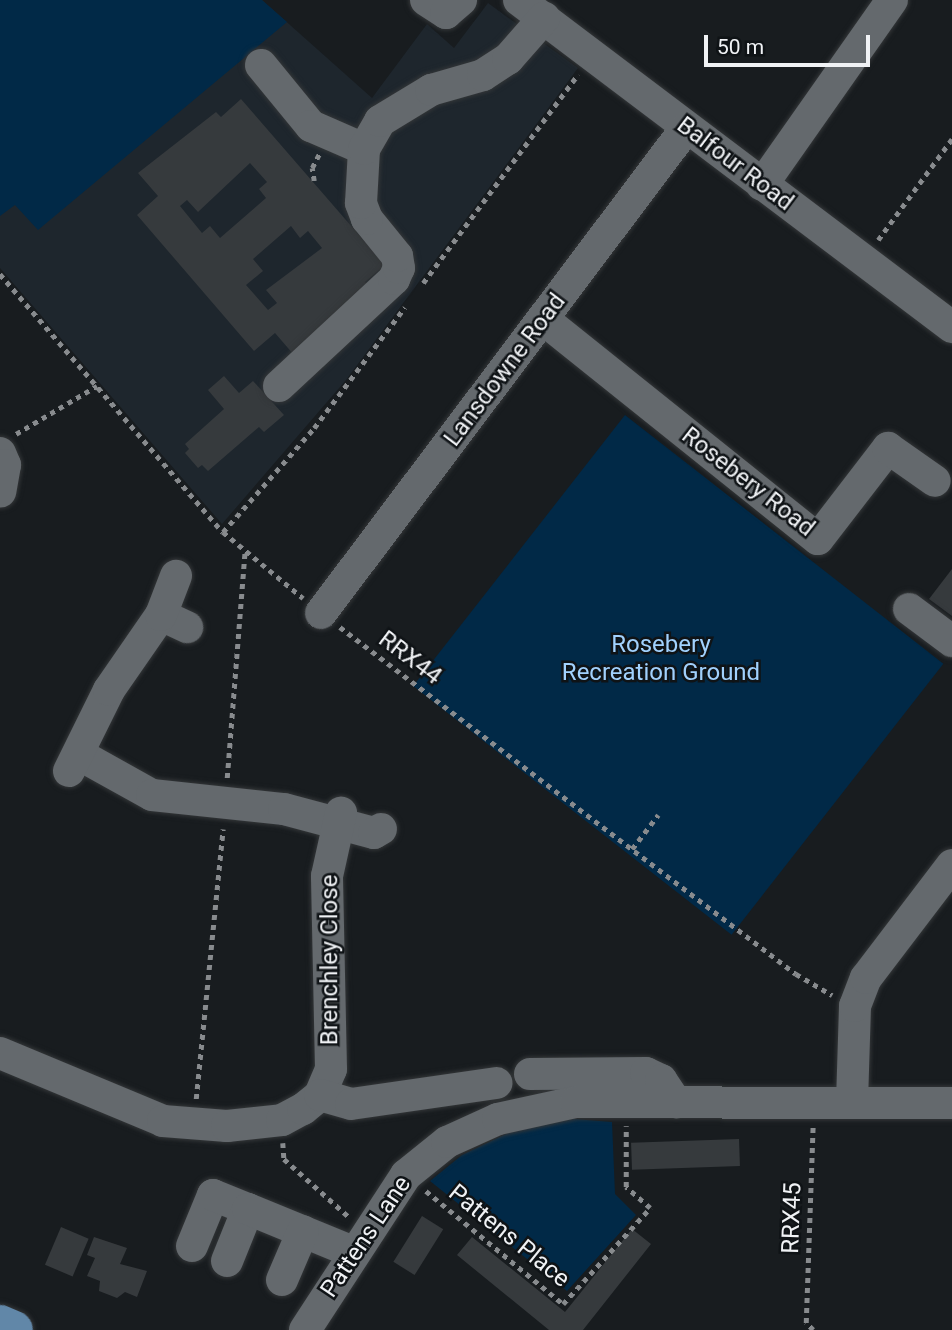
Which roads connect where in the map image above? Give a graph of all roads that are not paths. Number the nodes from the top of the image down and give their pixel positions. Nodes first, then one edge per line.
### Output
1 (892, 0) edge
2 (531, 9) edge
3 (261, 65) dead end
4 (687, 127) junction
5 (364, 149) junction
6 (762, 185) junction
7 (543, 319) junction
8 (952, 327) edge
9 (279, 386) dead end
10 (5, 445) edge
11 (934, 481) dead end
12 (0, 492) edge
13 (176, 576) dead end
14 (909, 610) dead end
15 (321, 613) road end
16 (952, 641) edge
17 (339, 818) junction
18 (382, 829) dead end
19 (952, 865) edge
20 (0, 1053) edge
21 (530, 1074) dead end
22 (496, 1083) dead end
23 (320, 1095) junction
24 (676, 1102) junction
25 (852, 1102) junction
26 (952, 1103) edge
27 (248, 1209) junction
28 (303, 1231) junction
29 (359, 1242) junction
30 (192, 1246) dead end
31 (227, 1261) dead end
32 (282, 1280) dead end
33 (0, 1324) edge
34 (14, 1330) edge
35 (305, 1330) edge

1 - 6 street
2 - 4 street, Balfour Road
2 - 5 street
3 - 5 street
4 - 6 street, Balfour Road
4 - 7 street, Lansdowne Road
5 - 9 street
6 - 8 street, Balfour Road
7 - 11 street, Rosebery Road
7 - 15 street, Lansdowne Road
10 - 12 street
13 - 17 street
14 - 16 street
17 - 18 street
17 - 23 street, Brenchley Close
19 - 25 street
20 - 23 street
21 - 24 street
22 - 23 street
24 - 25 street, Pattens Lane
24 - 29 street, Pattens Lane
25 - 26 street, Pattens Lane
27 - 28 street
27 - 30 street
27 - 31 street
28 - 29 street
28 - 32 street
29 - 35 street, Pattens Lane
33 - 34 main road

